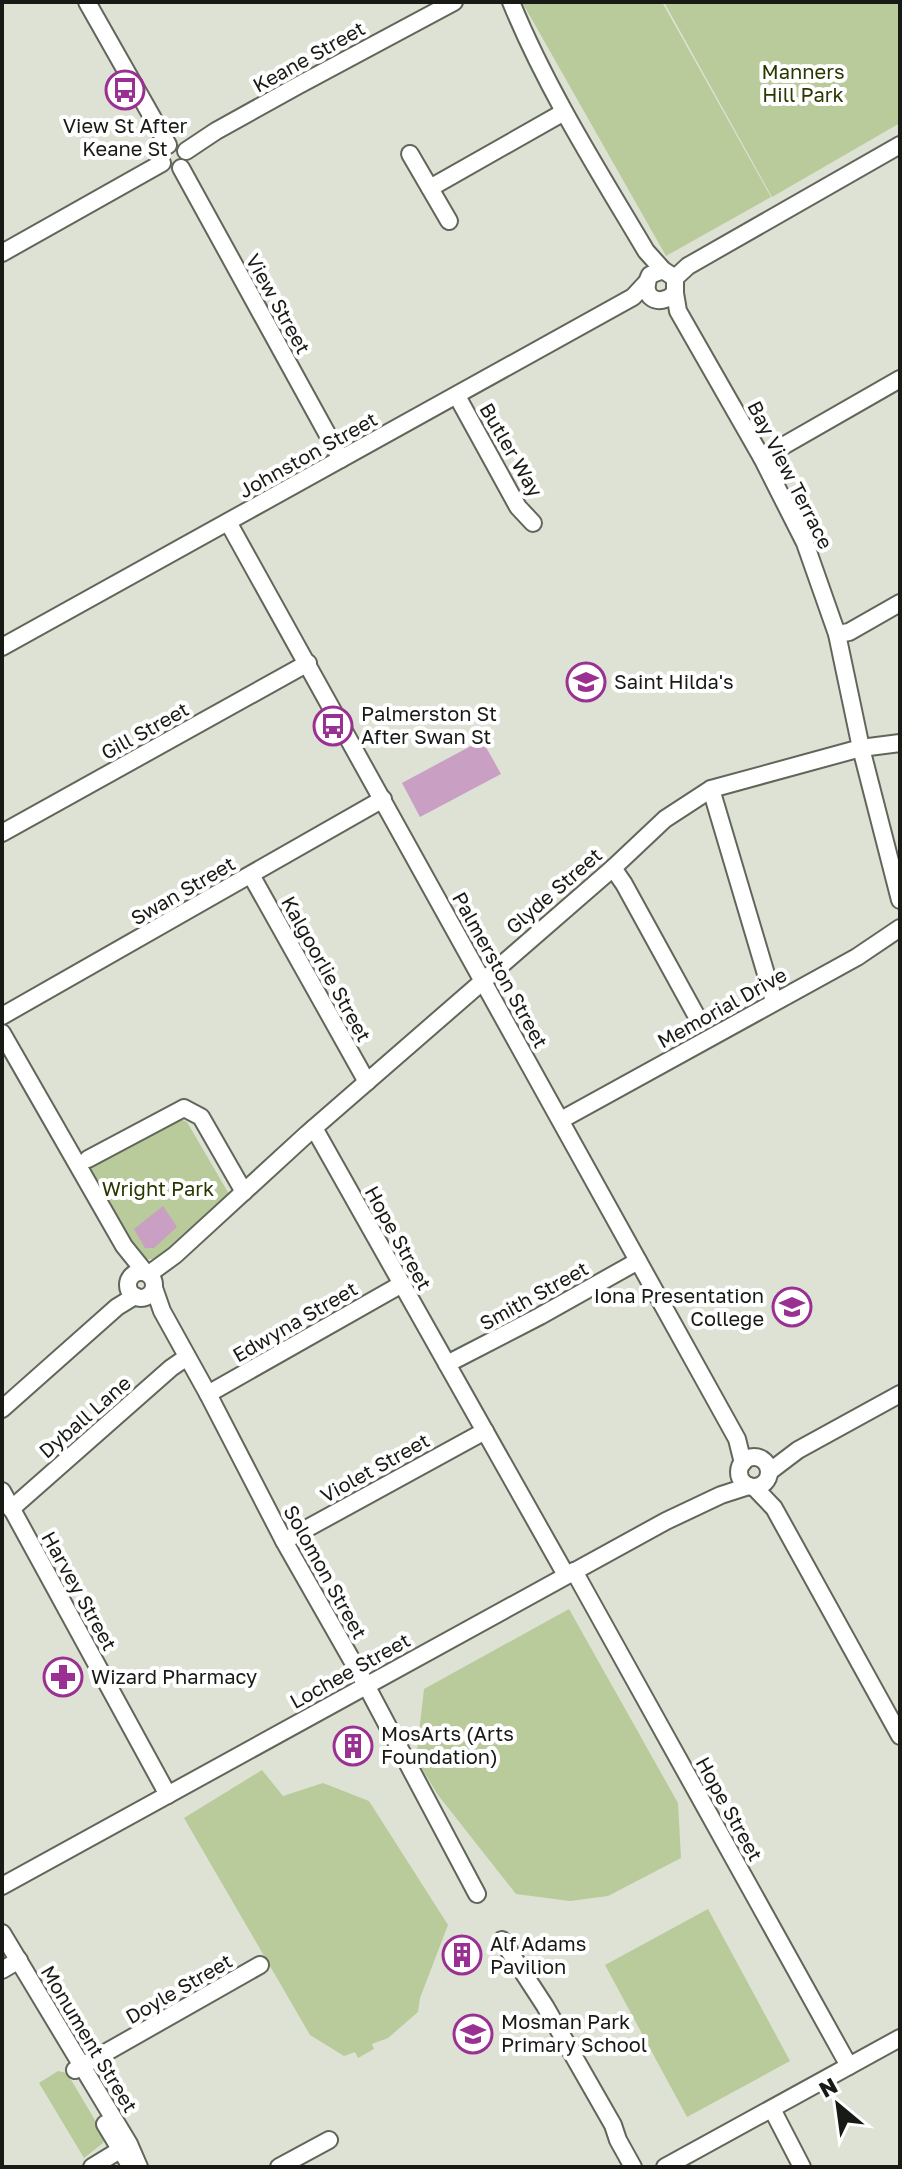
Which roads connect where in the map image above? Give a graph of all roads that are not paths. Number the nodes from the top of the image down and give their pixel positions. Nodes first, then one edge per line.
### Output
1 (87, 2) edge
2 (454, 2) edge
3 (501, 2) edge
4 (511, 2) edge
5 (523, 31) junction
6 (564, 112) junction
7 (168, 145) junction
8 (900, 145) edge
9 (186, 151) junction
10 (410, 154) dead end
11 (162, 163) junction
12 (181, 168) junction
13 (430, 188) junction
14 (449, 221) dead end
15 (2, 253) edge
16 (658, 285) junction
17 (900, 379) edge
18 (457, 396) junction
19 (762, 458) junction
20 (341, 459) junction
21 (228, 522) junction
22 (533, 523) dead end
23 (900, 603) edge
24 (837, 634) junction
25 (2, 647) edge
26 (308, 663) junction
27 (900, 743) edge
28 (861, 748) junction
29 (711, 789) junction
30 (383, 799) junction
31 (2, 833) edge
32 (613, 868) junction
33 (251, 875) junction
34 (900, 900) edge
35 (900, 928) edge
36 (483, 980) junction
37 (774, 1001) junction
38 (696, 1015) dead end
39 (2, 1016) edge
40 (2, 1033) edge
41 (367, 1082) junction
42 (561, 1120) junction
43 (314, 1128) junction
44 (88, 1159) dead end
45 (244, 1192) junction
46 (638, 1261) junction
47 (143, 1284) junction
48 (402, 1284) junction
49 (187, 1357) junction
50 (447, 1364) junction
51 (208, 1394) junction
52 (900, 1394) edge
53 (2, 1409) edge
54 (485, 1431) junction
55 (756, 1473) junction
56 (2, 1491) edge
57 (11, 1509) junction
58 (284, 1541) junction
59 (570, 1573) junction
60 (366, 1685) junction
61 (900, 1736) edge
62 (168, 1795) junction
63 (2, 1886) edge
64 (477, 1894) dead end
65 (2, 1933) edge
66 (502, 1940) dead end
67 (2, 1949) edge
68 (11, 1965) edge
69 (260, 1965) dead end
70 (900, 2038) edge
71 (849, 2066) junction
72 (78, 2068) junction
73 (772, 2109) junction
74 (329, 2140) dead end
75 (124, 2147) junction
76 (92, 2167) edge
77 (131, 2167) edge
78 (139, 2167) edge
79 (279, 2167) edge
80 (633, 2167) edge
81 (665, 2167) edge
82 (802, 2167) edge

1 - 7 street
2 - 9 street, Keane Street
3 - 5 street
4 - 5 street
5 - 6 street
6 - 13 street
6 - 16 street
7 - 9 street
7 - 11 street
8 - 16 street, Johnston Street
9 - 12 street
10 - 13 street
11 - 12 street
11 - 15 street
12 - 20 street, View Street
13 - 14 street
16 - 18 street, Johnston Street
16 - 19 street, Bay View Terrace
17 - 19 street
18 - 20 street, Johnston Street
18 - 22 street, Butler Way
19 - 24 street, Bay View Terrace
20 - 21 street, Johnston Street
21 - 25 street, Johnston Street
21 - 26 street, Palmerston Street
23 - 24 street
24 - 28 street, Bay View Terrace
26 - 30 street, Palmerston Street
26 - 31 street, Gill Street
27 - 28 street, Glyde Street
28 - 29 street, Glyde Street
28 - 34 street, Bay View Terrace
29 - 32 street, Glyde Street
29 - 37 street
30 - 33 street, Swan Street
30 - 36 street, Palmerston Street
32 - 36 street, Glyde Street
32 - 38 street
33 - 39 street, Swan Street
33 - 41 street, Kalgoorlie Street
35 - 37 street, Memorial Drive
36 - 41 street, Glyde Street
36 - 42 street, Palmerston Street
37 - 42 street, Memorial Drive
40 - 47 street, Solomon Street
41 - 43 street, Glyde Street
42 - 46 street, Palmerston Street
43 - 45 street, Glyde Street
43 - 48 street, Hope Street
44 - 45 street
45 - 47 street, Glyde Street
46 - 50 street, Smith Street
46 - 55 street, Palmerston Street
47 - 49 street, Solomon Street
47 - 53 street, Glyde Street
48 - 50 street, Hope Street
48 - 51 street, Edwyna Street
49 - 51 street, Solomon Street
49 - 57 street, Dyball Lane
50 - 54 street, Hope Street
51 - 58 street, Solomon Street
52 - 55 street, Lochee Street
54 - 58 street, Violet Street
54 - 59 street, Hope Street
55 - 59 street, Lochee Street
55 - 61 street
56 - 57 street, Harvey Street
57 - 62 street, Harvey Street
58 - 60 street, Solomon Street
59 - 60 street, Lochee Street
59 - 71 street, Hope Street
60 - 62 street, Lochee Street
60 - 64 street, Solomon Street
62 - 63 street, Lochee Street
65 - 68 street, Monument Street
66 - 80 street
67 - 68 street, Monument Street
68 - 72 street, Monument Street
69 - 72 street, Doyle Street
70 - 71 street
71 - 73 street
72 - 75 street, Monument Street
73 - 81 street
73 - 82 street
74 - 79 street
75 - 76 street
75 - 77 street, Monument Street
75 - 78 street, Monument Street

